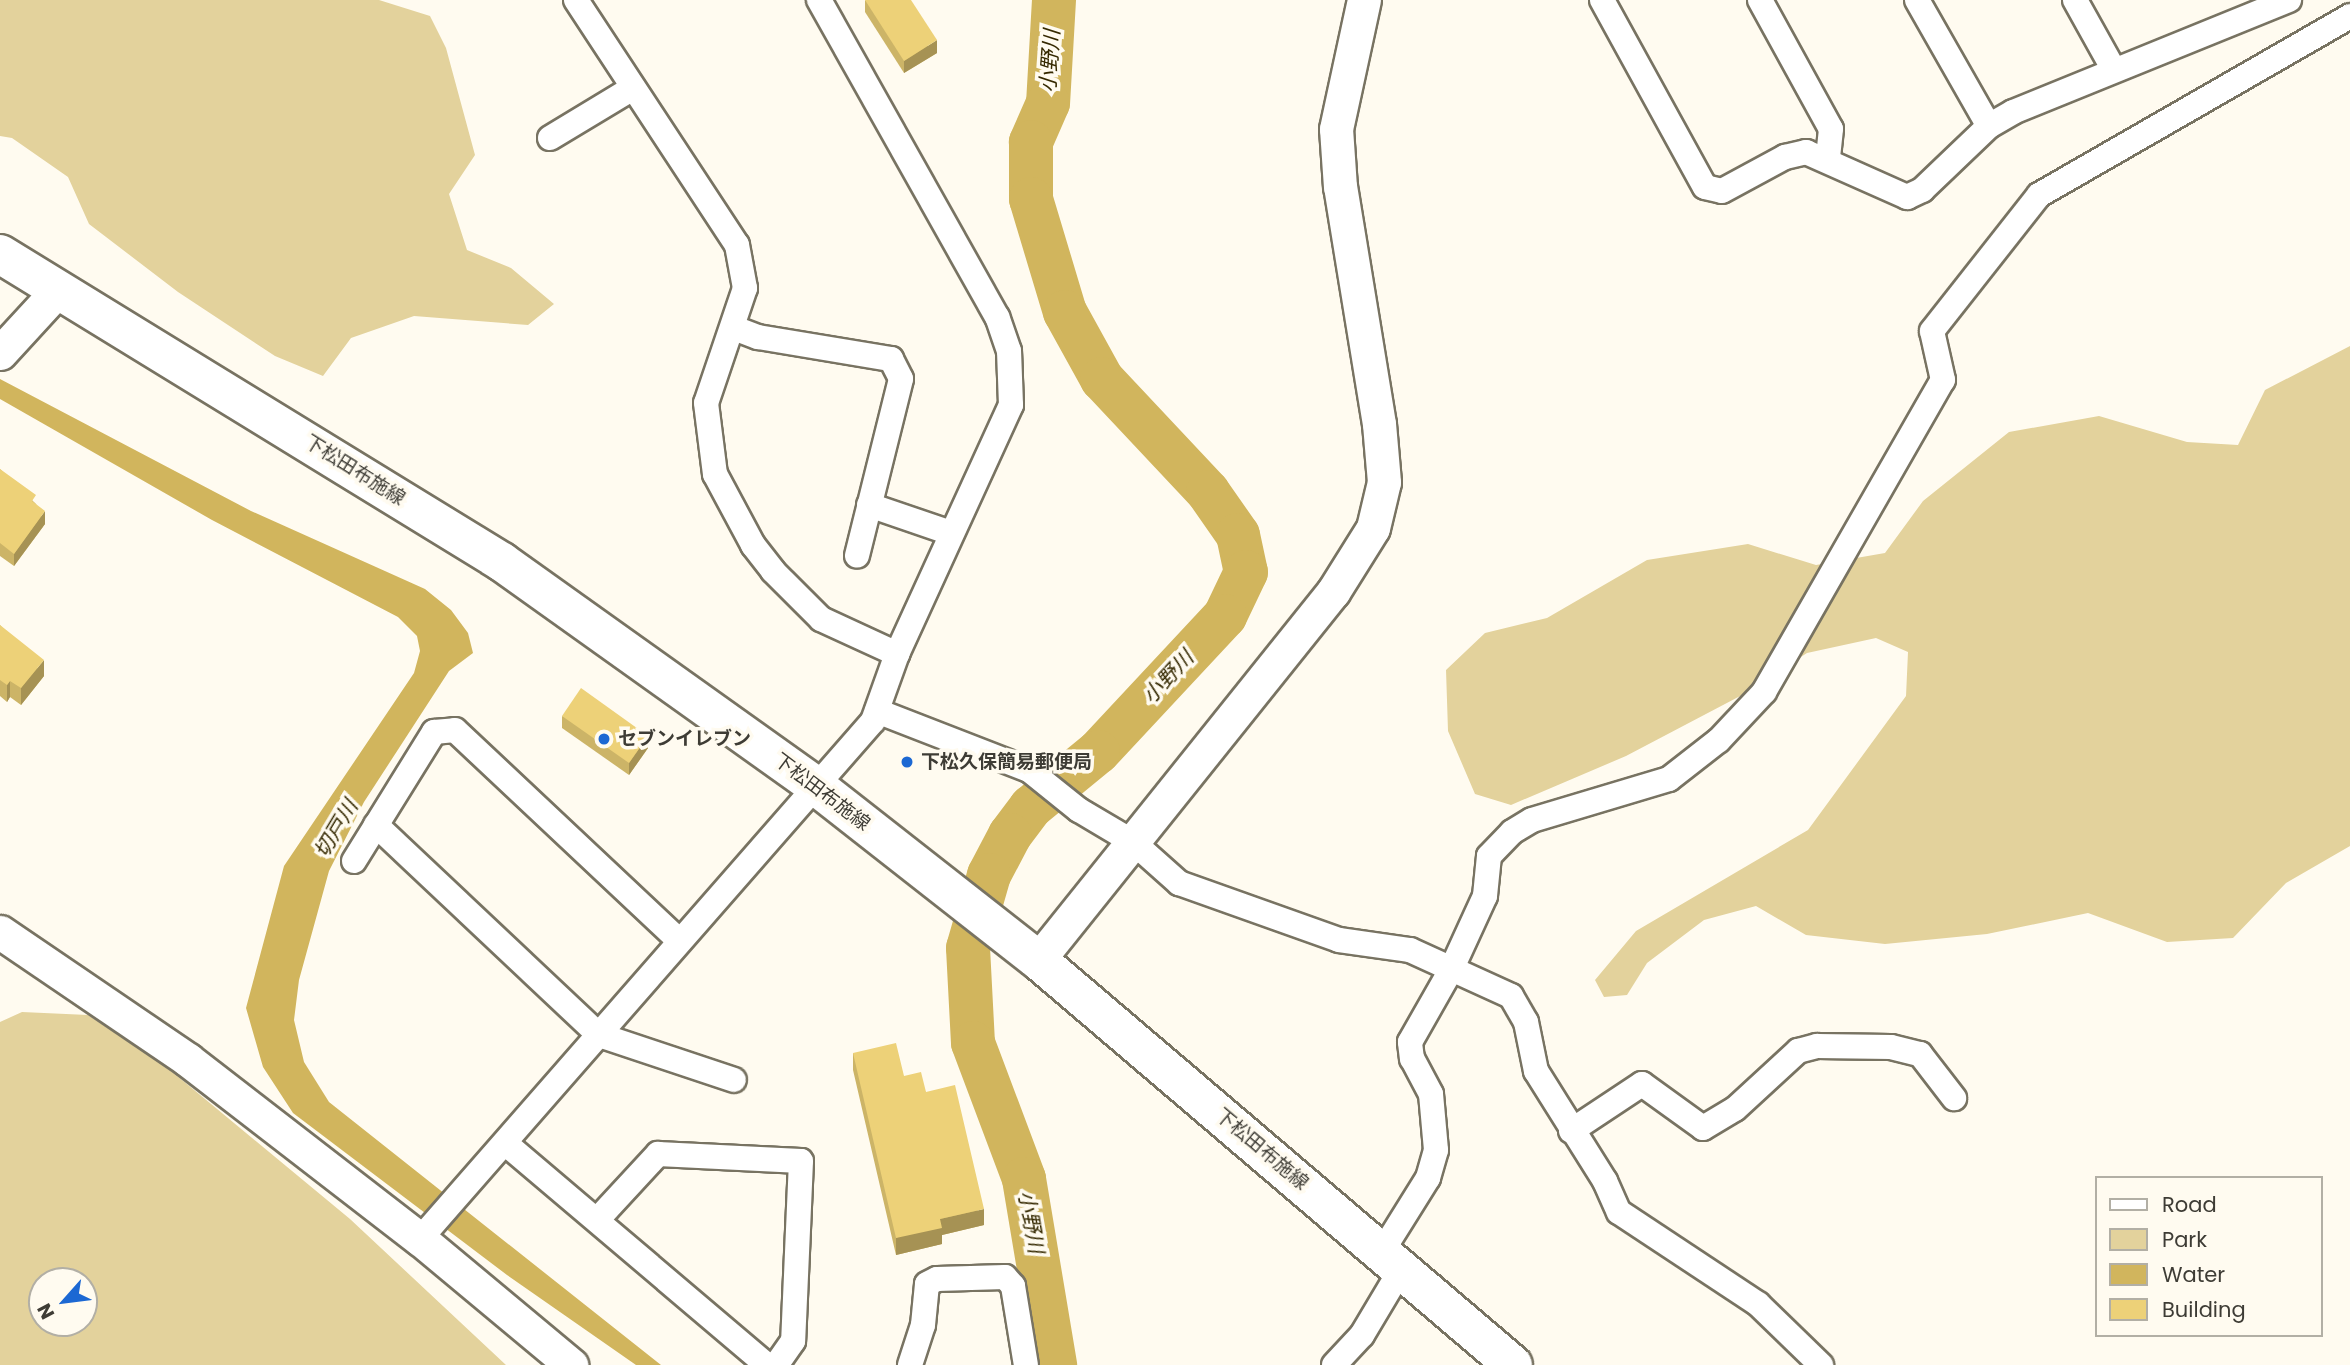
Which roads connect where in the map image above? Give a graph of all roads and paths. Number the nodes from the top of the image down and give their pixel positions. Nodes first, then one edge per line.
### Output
1 (576, 0) edge
2 (820, 0) edge
3 (1364, 0) edge
4 (1760, 0) edge
5 (1917, 0) edge
6 (2075, 0) edge
7 (2289, 0) edge
8 (1604, 1) edge
9 (2251, 7) edge
10 (2350, 16) edge
11 (2113, 70) junction
12 (634, 88) junction
13 (1989, 126) junction
14 (550, 138) dead end
15 (1828, 160) junction
16 (0, 254) edge
17 (58, 290) junction
18 (734, 328) junction
19 (0, 353) edge
20 (869, 505) junction
21 (951, 533) junction
22 (857, 556) dead end
23 (897, 654) junction
24 (877, 711) junction
25 (816, 786) junction
26 (376, 825) junction
27 (1133, 842) junction
28 (354, 861) dead end
29 (0, 932) edge
30 (679, 940) junction
31 (1038, 960) junction
32 (1452, 968) junction
33 (599, 1035) junction
34 (734, 1080) dead end
35 (1954, 1098) dead end
36 (1571, 1131) junction
37 (505, 1143) junction
38 (597, 1220) junction
39 (424, 1233) junction
40 (1392, 1259) junction
41 (571, 1365) edge
42 (768, 1365) edge
43 (776, 1365) edge
44 (910, 1365) edge
45 (1026, 1365) edge
46 (1334, 1365) edge
47 (1513, 1365) edge
48 (1821, 1365) edge

1 - 12 street
2 - 21 street
3 - 27 street
4 - 15 street
5 - 13 street
6 - 11 street
7 - 9 street
8 - 15 street
9 - 11 street
10 - 32 street
11 - 13 street
12 - 14 street
12 - 18 street
13 - 15 street
16 - 17 main road, 下松田布施線
17 - 19 street
17 - 25 main road, 下松田布施線
18 - 20 street
18 - 23 street
20 - 21 street
20 - 22 street
21 - 23 street
23 - 24 street
24 - 25 street
24 - 27 street
25 - 30 street
25 - 31 main road, 下松田布施線
26 - 28 street
26 - 30 street
26 - 33 street
27 - 31 street
27 - 32 street
29 - 39 street
30 - 33 street
31 - 40 main road, 下松田布施線
32 - 36 street
32 - 40 street
33 - 34 street
33 - 37 street
35 - 36 street
36 - 48 street
37 - 38 street
37 - 39 street
38 - 42 street
38 - 43 street
39 - 41 street
40 - 46 street
40 - 47 main road, 下松田布施線
44 - 45 street

